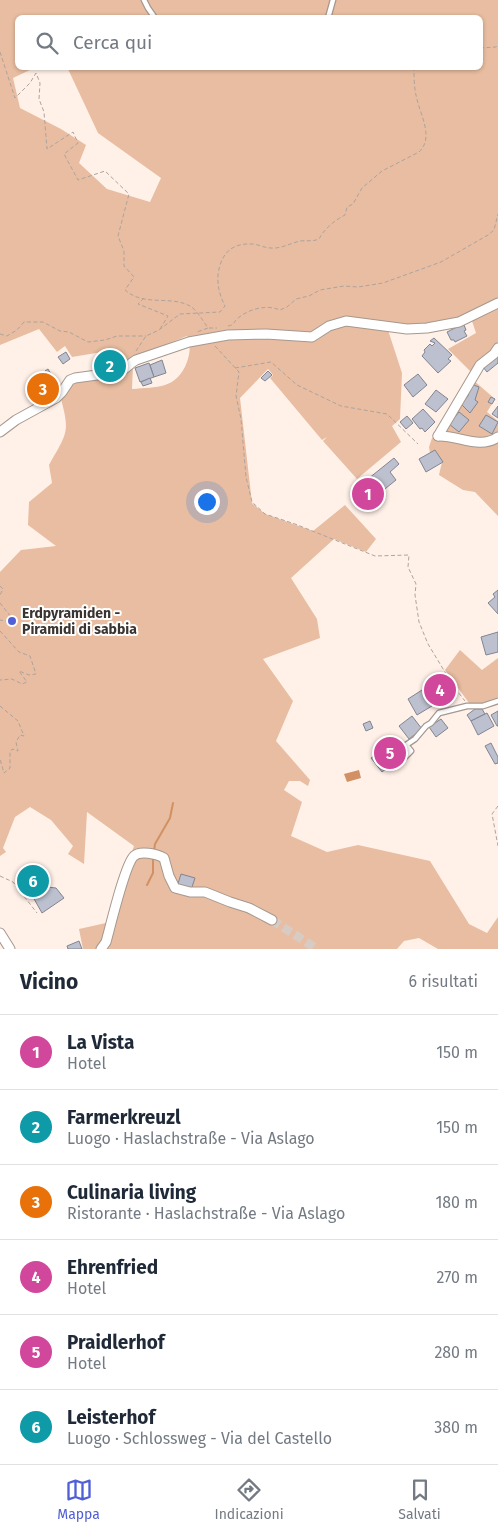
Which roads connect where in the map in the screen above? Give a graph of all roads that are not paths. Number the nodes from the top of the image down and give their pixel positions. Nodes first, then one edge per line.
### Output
1 (144, 0) edge
2 (333, 0) edge
3 (153, 15) edge
4 (329, 15) edge
5 (498, 303) edge
6 (498, 348) edge
7 (0, 432) edge
8 (498, 437) edge
9 (498, 701) edge
10 (405, 757) dead end
11 (272, 920) tunnel mouth
12 (0, 933) edge
13 (10, 949) edge
14 (101, 949) edge

1 - 3 lane
2 - 4 lane
5 - 7 street
6 - 8 street
9 - 10 lane
11 - 14 street
12 - 13 street

